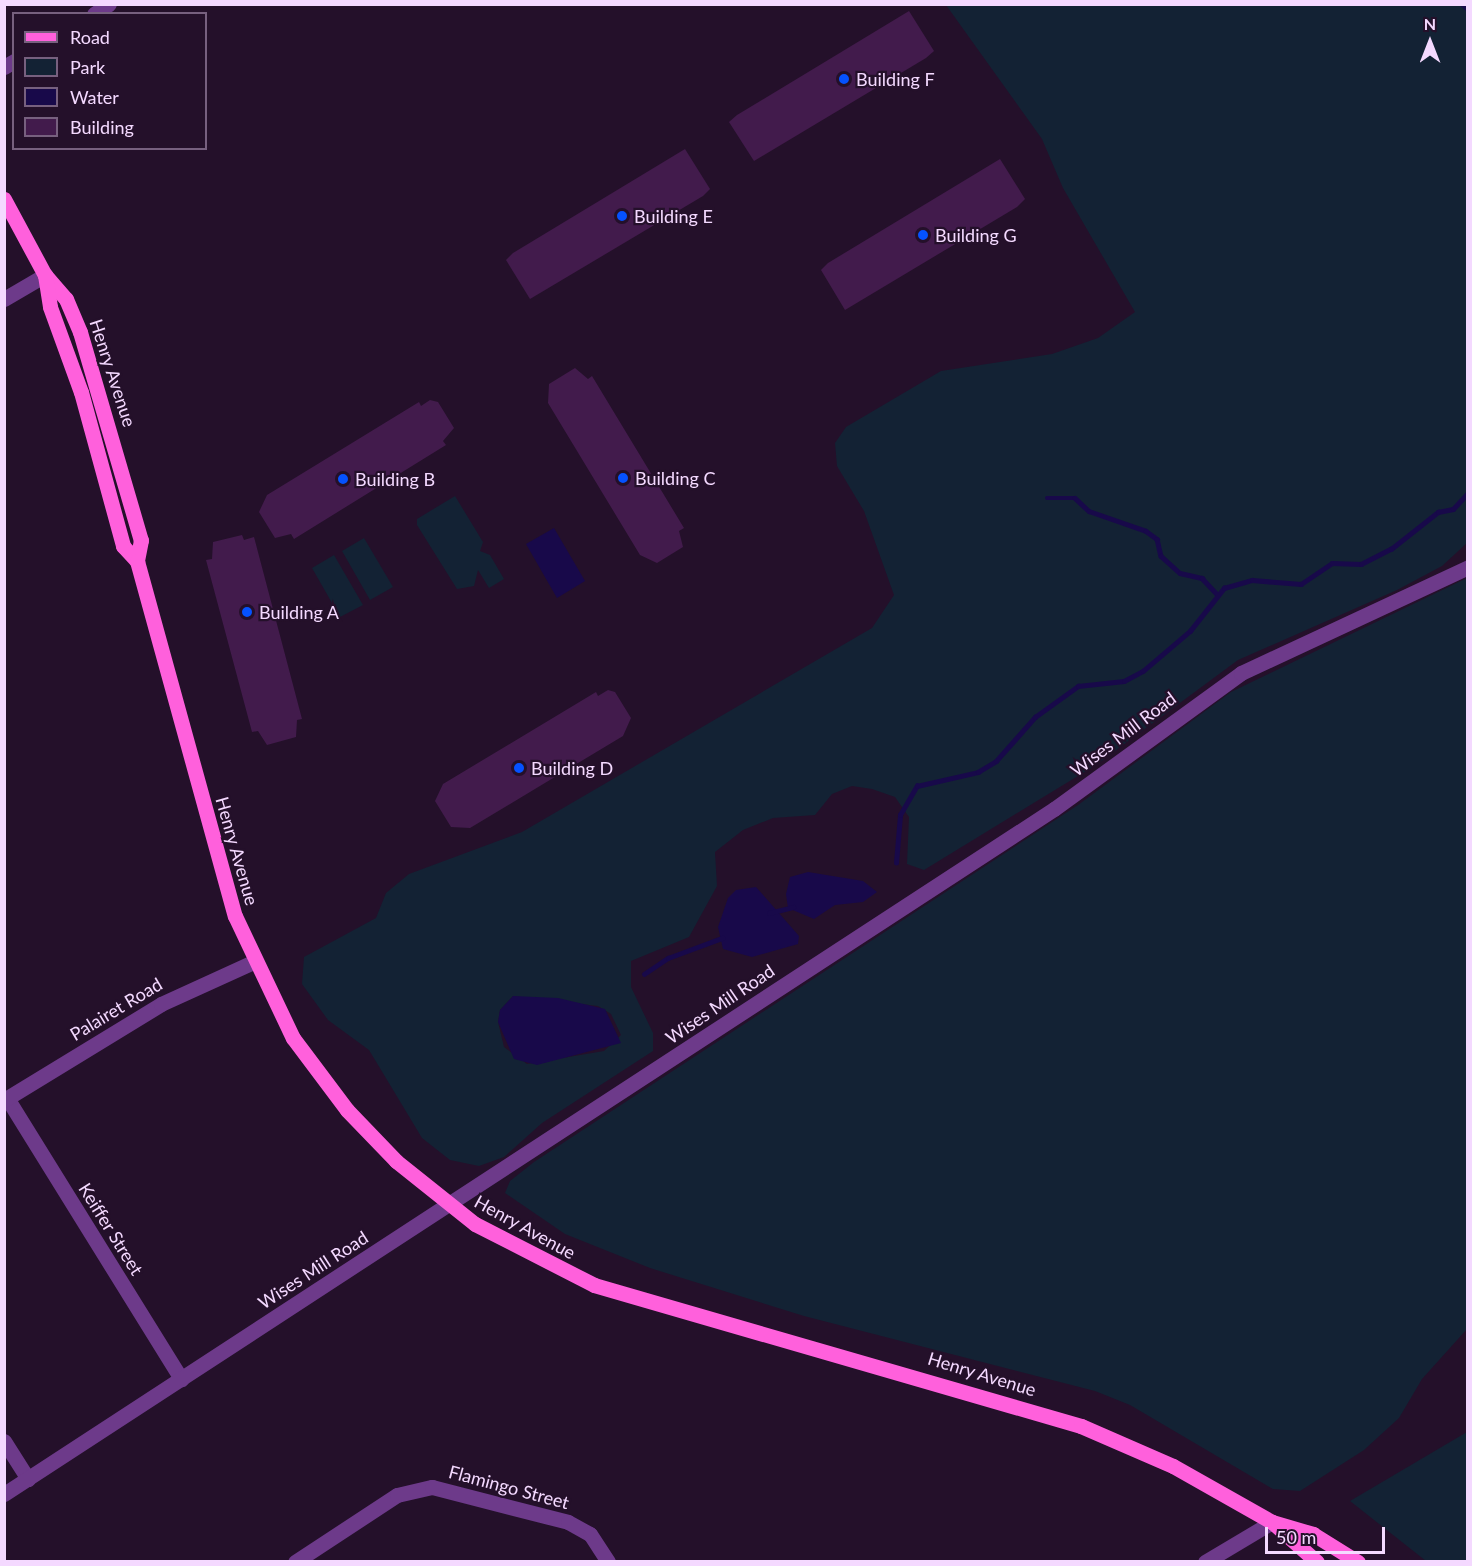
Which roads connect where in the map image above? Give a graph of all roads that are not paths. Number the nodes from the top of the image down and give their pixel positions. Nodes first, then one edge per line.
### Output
1 (4, 199) edge
2 (45, 274) junction
3 (4, 299) edge
4 (1467, 567) edge
5 (253, 962) junction
6 (6, 1099) edge
7 (448, 1206) junction
8 (181, 1379) junction
9 (4, 1441) edge
10 (28, 1479) junction
11 (4, 1494) edge
12 (1272, 1522) junction
13 (295, 1562) edge
14 (608, 1562) edge
15 (1204, 1562) edge
16 (1317, 1562) edge
17 (1358, 1562) edge

1 - 2 main road, Henry Avenue
2 - 3 street
2 - 5 main road, Henry Avenue
4 - 7 street, Wises Mill Road
5 - 6 street, Palairet Road
5 - 7 main road, Henry Avenue
6 - 8 street, Keiffer Street
7 - 8 street, Wises Mill Road
7 - 12 main road, Henry Avenue
8 - 10 street, Wises Mill Road
9 - 10 street
10 - 11 street, Wises Mill Road
12 - 15 street
12 - 16 main road, Henry Avenue
12 - 17 main road, Henry Avenue
13 - 14 street, Flamingo Street

